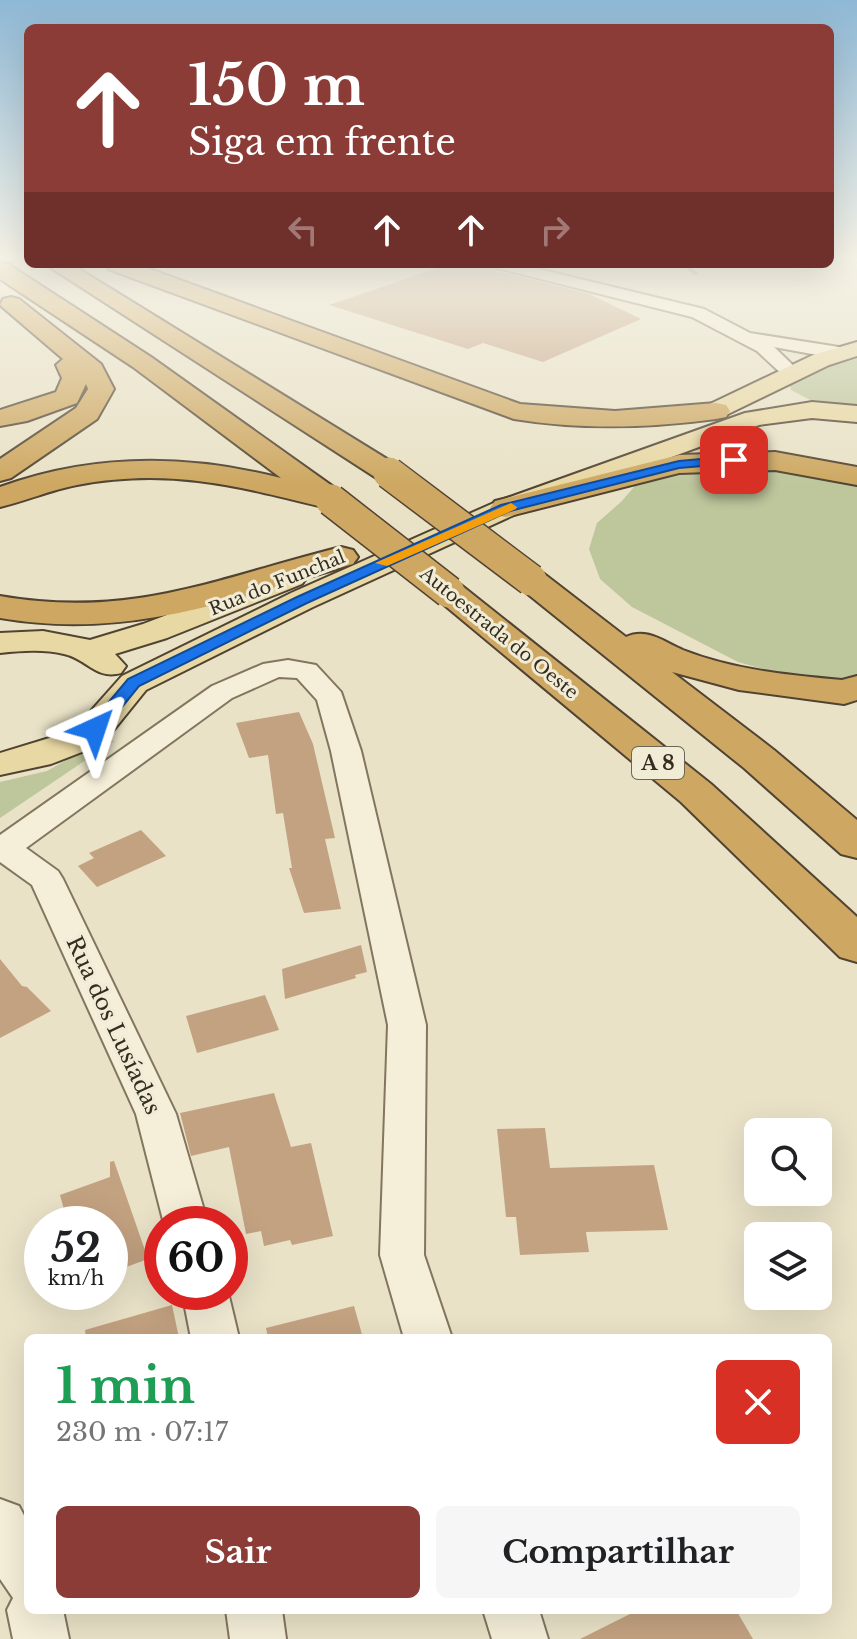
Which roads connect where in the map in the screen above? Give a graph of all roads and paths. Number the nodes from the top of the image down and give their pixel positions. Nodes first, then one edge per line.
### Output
1 (44, 332) edge
2 (97, 332) edge
3 (165, 332) edge
4 (301, 332) edge
5 (736, 332) edge
6 (745, 337) junction
7 (59, 345) junction
8 (848, 351) edge
9 (783, 378) junction
10 (716, 411) junction
11 (848, 414) edge
12 (0, 418) edge
13 (0, 472) edge
14 (857, 476) edge
15 (0, 498) edge
16 (331, 500) junction
17 (506, 508) junction
18 (341, 557) junction
19 (531, 580) junction
20 (0, 607) edge
21 (10, 640) edge
22 (88, 651) junction
23 (857, 688) edge
24 (111, 711) junction
25 (0, 764) edge
26 (857, 844) edge
27 (2, 849) edge
28 (857, 945) edge
29 (181, 1206) edge
30 (209, 1310) edge
31 (214, 1334) edge
32 (427, 1334) edge
33 (0, 1525) edge
34 (24, 1570) edge
35 (36, 1614) edge
36 (255, 1614) edge
37 (512, 1614) edge
38 (41, 1639) edge
39 (258, 1639) edge
40 (520, 1639) edge

1 - 7 highway
2 - 16 highway, Autoestrada do Oeste / A 8
3 - 19 highway, bridge
4 - 10 highway
5 - 6 street
6 - 8 street
6 - 9 street
7 - 12 highway
7 - 13 highway
8 - 9 main road, Rua do Funchal
9 - 10 main road, Rua do Funchal
9 - 11 main road, Rua do Funchal
10 - 18 main road, Rua do Funchal
11 - 17 main road, Rua do Funchal
14 - 17 highway
15 - 16 highway
16 - 28 highway, Autoestrada do Oeste / A 8, bridge
17 - 24 main road, Rua do Funchal
18 - 20 highway
18 - 22 main road, Rua do Funchal
19 - 23 highway
19 - 26 highway
21 - 22 main road, Rua do Funchal
22 - 24 main road, Rua do Funchal
24 - 25 main road, Rua do Funchal
27 - 29 street, Rua dos Lusíadas
27 - 32 street
30 - 31 street
33 - 34 street
35 - 38 street
36 - 39 street
37 - 40 street

